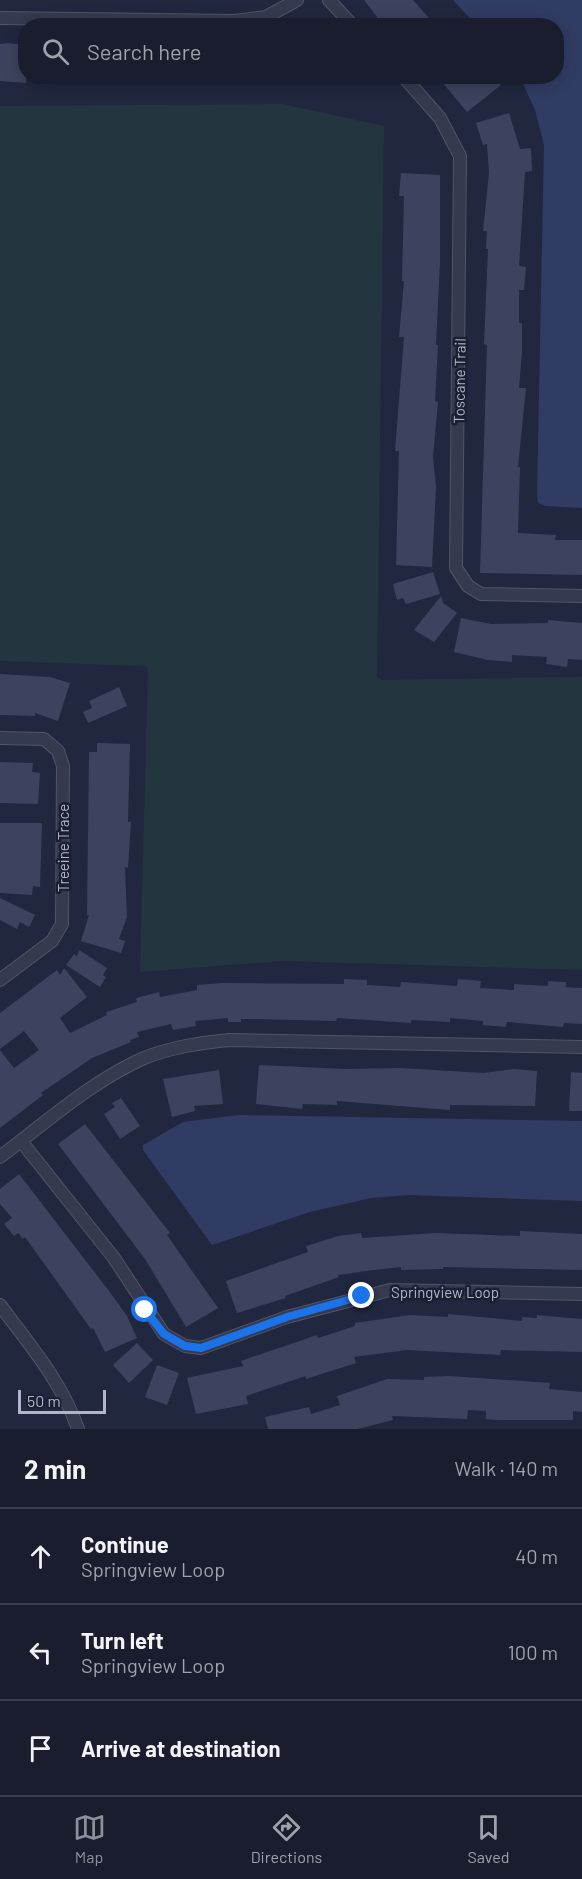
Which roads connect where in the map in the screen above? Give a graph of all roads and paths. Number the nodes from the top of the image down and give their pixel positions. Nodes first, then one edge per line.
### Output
1 (297, 0) edge
2 (329, 0) edge
3 (0, 18) edge
4 (18, 18) edge
5 (258, 18) edge
6 (346, 18) edge
7 (410, 84) edge
8 (582, 596) edge
9 (0, 738) edge
10 (0, 980) edge
11 (582, 1047) edge
12 (21, 1141) junction
13 (0, 1157) edge
14 (582, 1294) edge
15 (0, 1305) edge
16 (78, 1429) edge

1 - 5 street
2 - 6 street
3 - 4 street
7 - 8 street, Toscane Trail
9 - 10 street, Treeine Trace
11 - 12 street
12 - 13 street
12 - 14 street, Springview Loop
15 - 16 street

